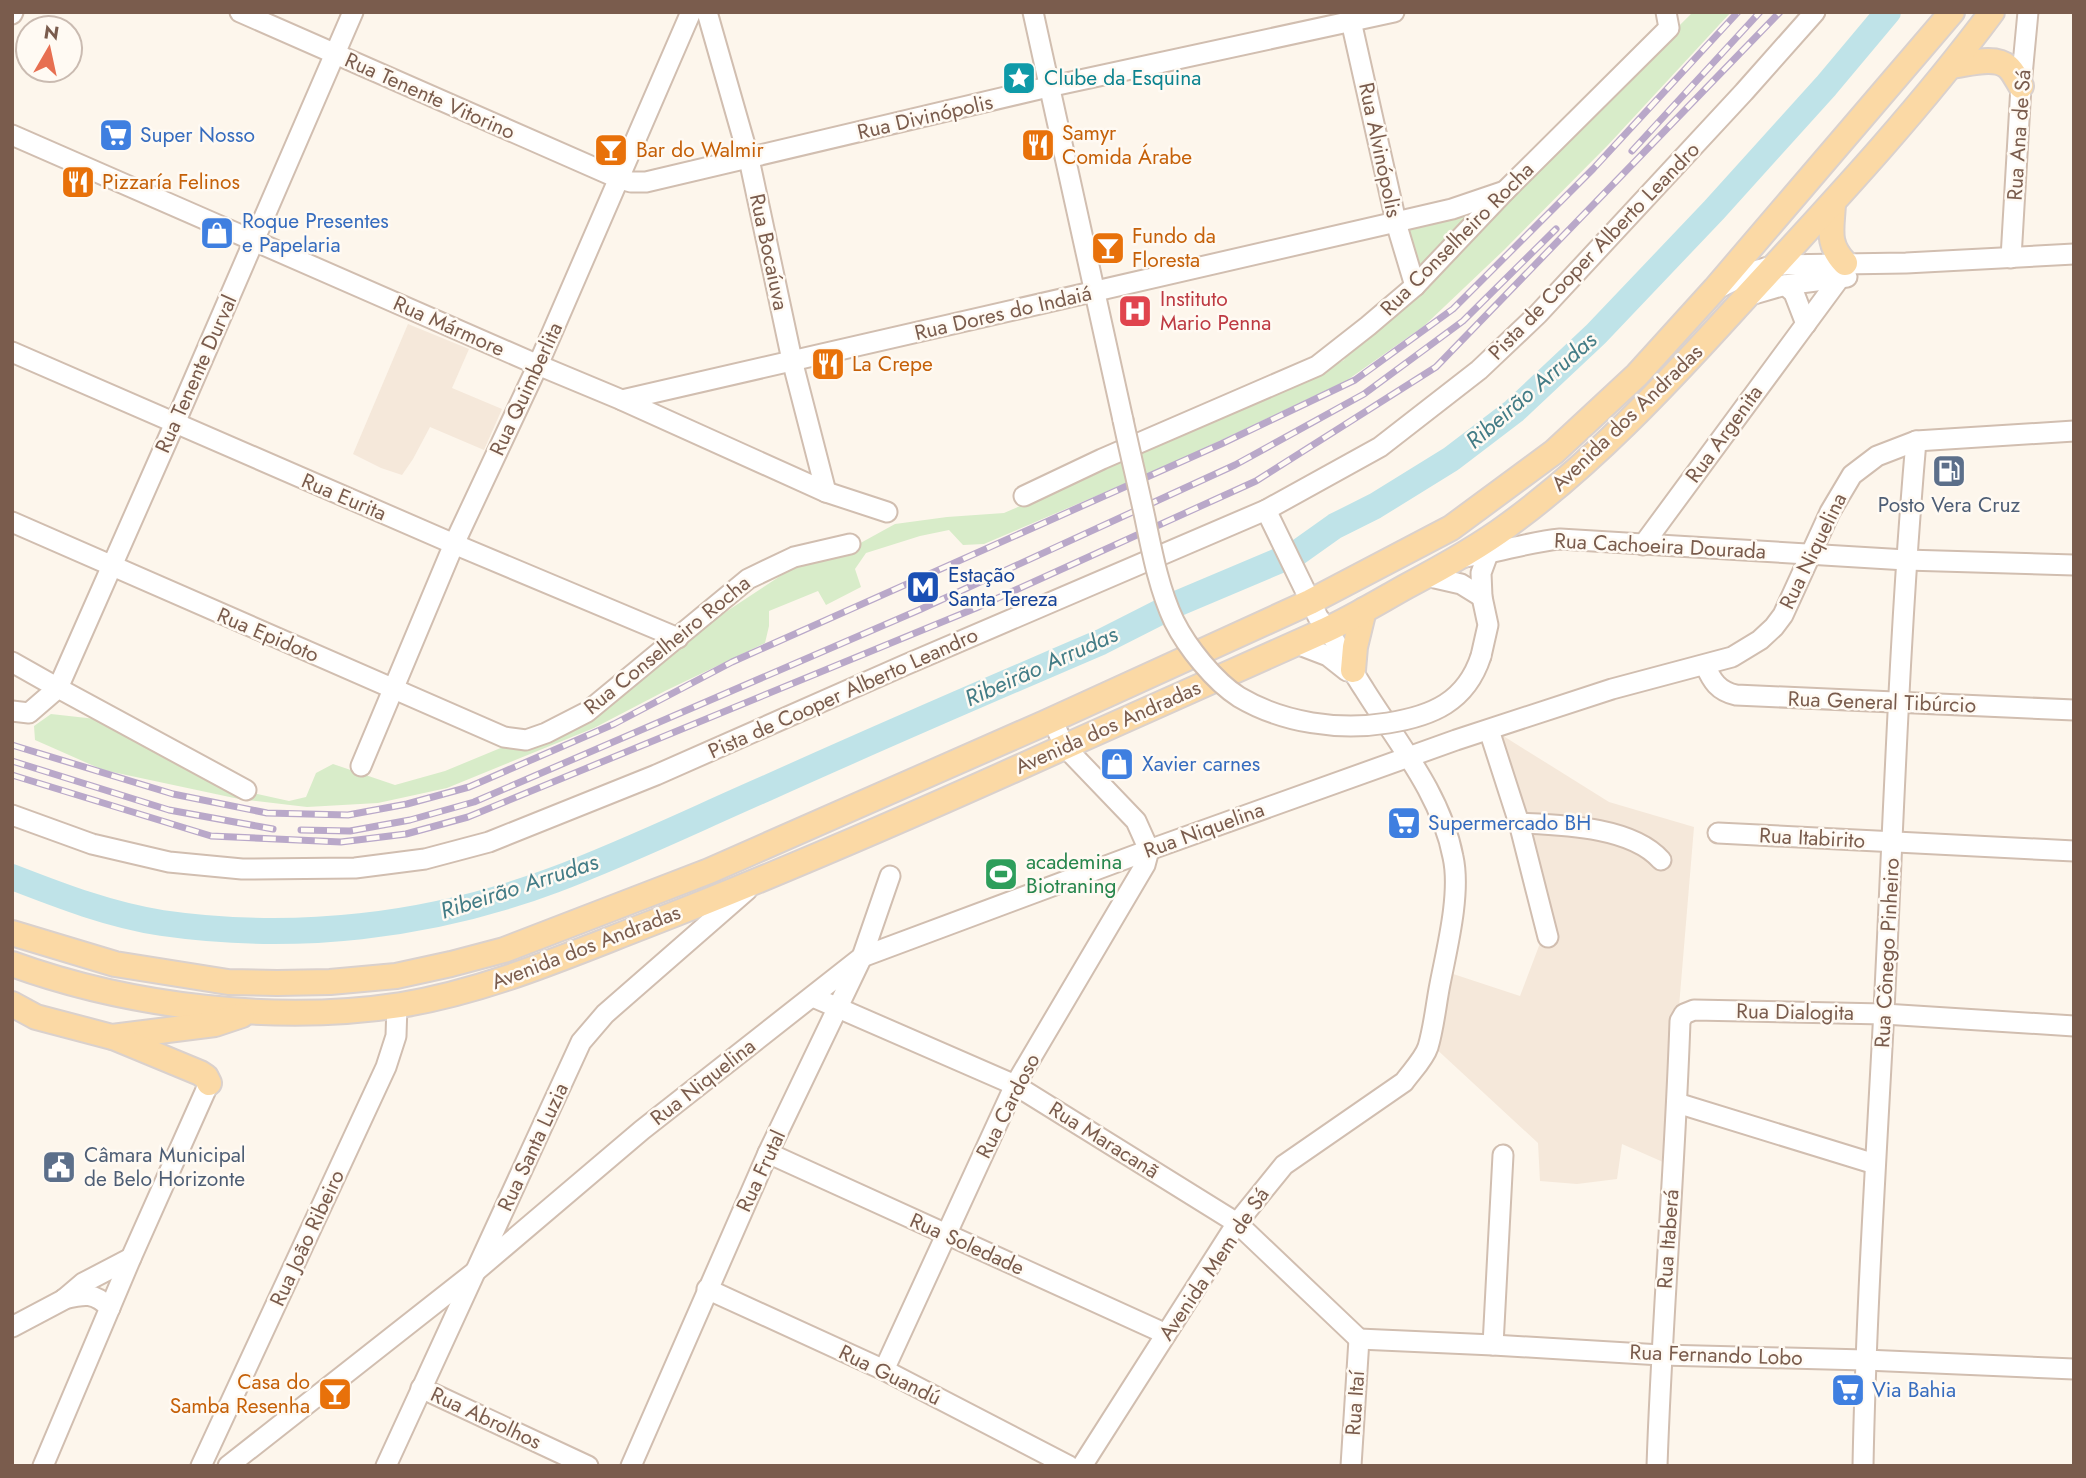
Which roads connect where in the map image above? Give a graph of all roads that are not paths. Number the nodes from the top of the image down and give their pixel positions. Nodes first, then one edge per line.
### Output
1 (240, 12) edge
2 (352, 12) edge
3 (691, 12) edge
4 (707, 12) edge
5 (1033, 12) edge
6 (1394, 12) edge
7 (1815, 12) edge
8 (1952, 12) edge
9 (1992, 12) edge
10 (2028, 12) edge
11 (1351, 17) edge
12 (1667, 20) edge
13 (335, 55) junction
14 (1952, 66) junction
15 (2021, 86) junction
16 (1048, 88) junction
17 (12, 135) edge
18 (749, 159) junction
19 (620, 179) junction
20 (1505, 191) junction
21 (1833, 203) junction
22 (1396, 222) junction
23 (254, 240) junction
24 (2074, 254) edge
25 (2011, 258) junction
26 (1842, 271) junction
27 (1780, 275) junction
28 (1415, 286) junction
29 (1715, 289) junction
30 (1093, 293) junction
31 (1806, 324) junction
32 (12, 352) edge
33 (792, 360) junction
34 (538, 365) junction
35 (622, 400) junction
36 (175, 423) junction
37 (2074, 431) edge
38 (1916, 441) junction
39 (826, 492) junction
40 (1024, 496) dead end
41 (1266, 510) junction
42 (887, 512) dead end
43 (12, 522) edge
44 (1503, 529) junction
45 (454, 544) junction
46 (850, 544) dead end
47 (1643, 545) junction
48 (1811, 553) junction
49 (1488, 554) junction
50 (1457, 558) junction
51 (1906, 560) junction
52 (2074, 565) edge
53 (111, 566) junction
54 (1426, 576) junction
55 (1482, 597) junction
56 (1310, 602) junction
57 (1364, 610) junction
58 (1328, 629) junction
59 (678, 638) junction
60 (1294, 643) junction
61 (12, 662) edge
62 (1705, 665) junction
63 (1355, 676) junction
64 (58, 688) junction
65 (393, 689) junction
66 (1897, 703) junction
67 (2074, 710) edge
68 (12, 711) edge
69 (1052, 720) junction
70 (1489, 730) junction
71 (526, 740) joint
72 (1065, 747) junction
73 (1410, 757) junction
74 (361, 766) dead end
75 (246, 790) dead end
76 (12, 816) edge
77 (1519, 823) junction
78 (1718, 833) dead end
79 (1892, 843) junction
80 (1149, 850) junction
81 (2074, 851) edge
82 (1661, 860) dead end
83 (890, 876) dead end
84 (754, 883) junction
85 (12, 933) edge
86 (1548, 937) dead end
87 (862, 957) junction
88 (12, 964) edge
89 (813, 997) junction
90 (12, 1004) edge
91 (397, 1005) junction
92 (837, 1008) junction
93 (251, 1013) junction
94 (1684, 1014) joint
95 (1884, 1014) junction
96 (36, 1017) junction
97 (12, 1024) edge
98 (2074, 1026) edge
99 (112, 1037) junction
100 (208, 1083) joint
101 (1016, 1085) junction
102 (1677, 1104) junction
103 (768, 1153) junction
104 (1503, 1155) dead end
105 (1875, 1164) junction
106 (1237, 1223) junction
107 (946, 1234) junction
108 (131, 1258) junction
109 (475, 1271) junction
110 (707, 1289) junction
111 (63, 1300) junction
112 (110, 1308) junction
113 (411, 1322) junction
114 (12, 1327) edge
115 (1166, 1334) junction
116 (1359, 1339) junction
117 (443, 1342) junction
118 (1493, 1345) junction
119 (1661, 1355) junction
120 (1865, 1360) junction
121 (2074, 1369) edge
122 (884, 1370) junction
123 (421, 1388) junction
124 (203, 1459) edge
125 (229, 1465) edge
126 (43, 1466) edge
127 (386, 1466) edge
128 (589, 1466) edge
129 (631, 1466) edge
130 (1069, 1466) edge
131 (1082, 1466) edge
132 (1351, 1466) edge
133 (1657, 1466) edge
134 (1863, 1466) edge

1 - 13 street, Rua Tenente Vitorino
2 - 13 street, Rua Tenente Durval
3 - 19 street, Rua Quimberlita
4 - 18 street, Rua Bocaíuva
5 - 16 street
6 - 11 street, Rua Divinópolis
7 - 41 street, Pista de Cooper Alberto Leandro
8 - 29 main road, Avenida dos Andradas
9 - 14 main road, Avenida dos Andradas
10 - 15 street, Rua Ana de Sá
11 - 16 street, Rua Divinópolis
11 - 22 street, Rua Alvinópolis
12 - 20 street, Rua Conselheiro Rocha
13 - 19 street, Rua Tenente Vitorino
13 - 23 street, Rua Tenente Durval
14 - 15 main road
14 - 21 main road, Avenida dos Andradas
15 - 25 street, Rua Ana de Sá
16 - 18 street, Rua Divinópolis
16 - 30 street
17 - 23 street, Rua Mármore
18 - 19 street, Rua Divinópolis
18 - 33 street, Rua Bocaíuva
19 - 34 street, Rua Quimberlita
20 - 22 street, Rua Dores do Indaiá
20 - 28 street, Rua Conselheiro Rocha
21 - 26 main road
21 - 27 main road, Avenida dos Andradas
22 - 28 street, Rua Alvinópolis
22 - 30 street, Rua Dores do Indaiá
23 - 34 street, Rua Mármore
23 - 36 street, Rua Tenente Durval
24 - 25 street
25 - 26 street
26 - 27 street
26 - 31 street, Rua Argenita
27 - 29 street
27 - 31 street
27 - 44 main road, Avenida dos Andradas
28 - 40 street, Rua Conselheiro Rocha
29 - 56 main road, Avenida dos Andradas
30 - 33 street, Rua Dores do Indaiá
30 - 55 street, bridge
31 - 47 street, Rua Argenita
32 - 36 street, Rua Eurita
33 - 35 street, Rua Dores do Indaiá
33 - 39 street, Rua Bocaíuva
34 - 35 street, Rua Mármore
34 - 45 street, Rua Quimberlita
35 - 39 street, Rua Mármore
36 - 45 street, Rua Eurita
36 - 53 street, Rua Tenente Durval
37 - 38 street, Rua Niquelina
38 - 48 street, Rua Niquelina
38 - 51 street, Rua Cônego Pinheiro
39 - 42 street, Rua Mármore
41 - 56 street, Avenida Mem de Sá
41 - 76 street, Pista de Cooper Alberto Leandro
43 - 53 street, Rua Epidoto
44 - 49 main road
44 - 50 main road, Avenida dos Andradas
45 - 59 street, Rua Eurita
45 - 65 street, Rua Quimberlita
46 - 59 street, Rua Conselheiro Rocha
47 - 48 street, Rua Cachoeira Dourada
47 - 49 street, Rua Cachoeira Dourada
48 - 51 street, Rua Cachoeira Dourada
48 - 62 street, Rua Niquelina
49 - 50 street, Rua Cachoeira Dourada
49 - 55 street
50 - 54 main road, Avenida dos Andradas
51 - 52 street, Rua Cachoeira Dourada
51 - 66 street, Rua Cônego Pinheiro
53 - 64 street, Rua Tenente Durval
53 - 65 street, Rua Epidoto
54 - 55 street
54 - 57 main road, Avenida dos Andradas
56 - 58 street, Avenida Mem de Sá
56 - 69 main road, Avenida dos Andradas
57 - 58 main road, Avenida dos Andradas
57 - 63 main road
58 - 60 main road, Avenida dos Andradas
58 - 63 street, Avenida Mem de Sá
59 - 71 street, Rua Conselheiro Rocha
60 - 63 street, Avenida Mem de Sá
60 - 72 main road, Avenida dos Andradas
61 - 64 street
62 - 66 street, Rua General Tibúrcio
62 - 70 street, Rua Niquelina
63 - 73 street, Avenida Mem de Sá
64 - 68 street
64 - 75 street
65 - 71 street, Rua Epidoto
65 - 74 street, Rua Quimberlita
66 - 67 street, Rua General Tibúrcio
66 - 79 street, Rua Cônego Pinheiro
69 - 72 street
69 - 85 main road, Avenida dos Andradas
70 - 73 street, Rua Niquelina
70 - 77 street
72 - 80 street
72 - 84 main road, Avenida dos Andradas
73 - 80 street, Rua Niquelina
73 - 106 street, Avenida Mem de Sá
77 - 82 street
77 - 86 street
78 - 79 street, Rua Itabirito
79 - 81 street, Rua Itabirito
79 - 95 street, Rua Cônego Pinheiro
80 - 87 street, Rua Niquelina
80 - 101 street, Rua Cardoso
83 - 87 street, Rua Frutal
84 - 91 main road, Avenida dos Andradas
84 - 109 street, Rua Santa Luzia
87 - 89 street, Rua Niquelina
87 - 92 street, Rua Frutal
88 - 93 main road, Avenida dos Andradas
89 - 92 street, Rua Maracanã
89 - 109 street, Rua Niquelina
90 - 96 main road
91 - 93 main road, Avenida dos Andradas
91 - 124 street, Rua João Ribeiro
92 - 101 street, Rua Maracanã
92 - 103 street, Rua Frutal
93 - 99 main road
94 - 95 street, Rua Dialogita
94 - 102 street, Rua Itaberá
95 - 98 street, Rua Dialogita
95 - 105 street, Rua Cônego Pinheiro
96 - 97 street
96 - 99 main road
99 - 100 main road
100 - 108 street
101 - 106 street, Rua Maracanã
101 - 107 street, Rua Cardoso
102 - 105 street
102 - 119 street, Rua Itaberá
103 - 107 street, Rua Soledade
103 - 110 street, Rua Frutal
104 - 118 street
105 - 120 street, Rua Cônego Pinheiro
106 - 115 street, Avenida Mem de Sá
106 - 116 street, Rua Maracanã
107 - 115 street, Rua Soledade
107 - 122 street, Rua Cardoso
108 - 111 street
108 - 112 street
109 - 113 street, Rua Niquelina
109 - 117 street, Rua Santa Luzia
110 - 122 street, Rua Guandú
110 - 129 street, Rua Frutal
111 - 112 street
111 - 114 street
112 - 126 street
113 - 117 street
113 - 125 street, Rua Niquelina
115 - 131 street, Avenida Mem de Sá
116 - 118 street, Rua Fernando Lobo
116 - 132 street, Rua Itaí
117 - 123 street, Rua Santa Luzia
118 - 119 street, Rua Fernando Lobo
119 - 120 street, Rua Fernando Lobo
119 - 133 street, Rua Itaberá
120 - 121 street, Rua Fernando Lobo
120 - 134 street, Rua Cônego Pinheiro
122 - 130 street, Rua Guandú
123 - 127 street, Rua Santa Luzia
123 - 128 street, Rua Abrolhos
124 - 125 street

